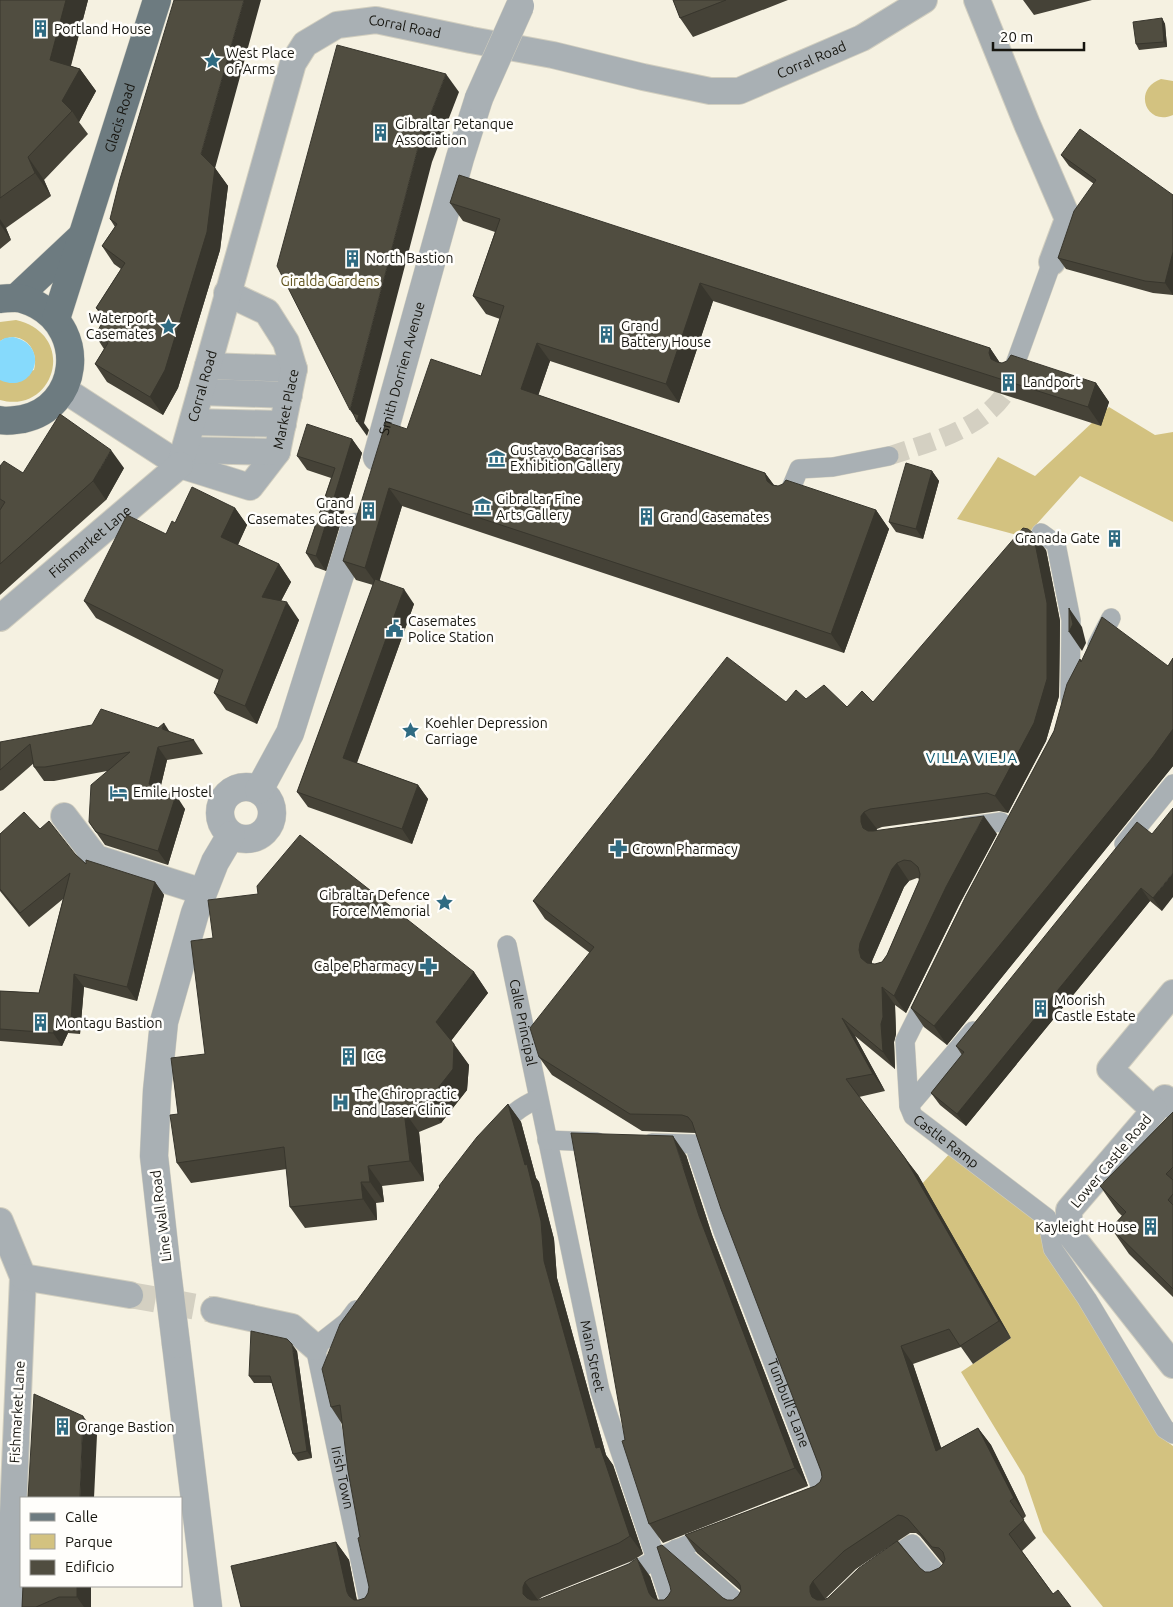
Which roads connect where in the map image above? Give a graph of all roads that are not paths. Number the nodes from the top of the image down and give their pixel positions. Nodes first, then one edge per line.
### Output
1 (157, 0) edge
2 (924, 0) edge
3 (977, 0) edge
4 (521, 3) edge
5 (83, 235) junction
6 (1052, 262) joint
7 (227, 293) junction
8 (8, 298) edge
9 (56, 319) junction
10 (208, 366) junction
11 (294, 368) junction
12 (1013, 370) tunnel mouth
13 (64, 389) junction
14 (201, 392) junction
15 (289, 395) junction
16 (33, 417) junction
17 (0, 420) edge
18 (193, 422) junction
19 (283, 424) junction
20 (0, 437) edge
21 (277, 452) junction
22 (889, 456) tunnel mouth
23 (183, 458) junction
24 (789, 493) edge
25 (1041, 533) dead end
26 (0, 618) edge
27 (1111, 618) dead end
28 (1070, 699) junction
29 (1064, 717) edge
30 (1173, 784) edge
31 (259, 790) junction
32 (1019, 814) edge
33 (64, 816) dead end
34 (952, 829) edge
35 (231, 835) junction
36 (1112, 860) edge
37 (203, 892) junction
38 (507, 945) dead end
39 (935, 980) edge
40 (1173, 993) edge
41 (982, 1019) edge
42 (538, 1099) junction
43 (909, 1106) junction
44 (1163, 1108) edge
45 (547, 1140) junction
46 (618, 1142) edge
47 (637, 1143) edge
48 (481, 1147) edge
49 (2, 1229) edge
50 (23, 1276) junction
51 (130, 1295) tunnel mouth
52 (365, 1299) edge
53 (214, 1310) tunnel mouth
54 (315, 1347) junction
55 (1173, 1365) edge
56 (1173, 1434) edge
57 (796, 1503) edge
58 (731, 1528) edge
59 (676, 1549) junction
60 (656, 1559) junction
61 (872, 1571) edge
62 (946, 1576) edge
63 (610, 1582) edge
64 (9, 1607) edge
65 (208, 1607) edge
66 (370, 1607) edge
67 (672, 1607) edge
68 (742, 1607) edge

1 - 5 main road, Glacis Road
2 - 7 street, Corral Road
3 - 6 street
4 - 31 street, Smith Dorrien Avenue, bridge
5 - 8 main road, Glacis Road
5 - 9 main road, Glacis Road
6 - 12 street
7 - 10 street, Corral Road
7 - 11 street, Market Place
8 - 9 main road
9 - 13 main road
10 - 11 street
10 - 14 street, Corral Road
11 - 15 street, Market Place
13 - 16 main road
13 - 23 street
14 - 15 street
14 - 18 street, Corral Road
15 - 19 street, Market Place
16 - 17 main road
16 - 20 main road
18 - 19 street
18 - 23 street, Corral Road
19 - 21 street, Market Place
21 - 23 street
21 - 23 street, Market Place
22 - 24 street
23 - 26 street, Fishmarket Lane
25 - 28 street
27 - 28 street
28 - 29 street
30 - 36 street
31 - 35 street
31 - 35 street
32 - 34 street
33 - 37 street
35 - 37 street, Line Wall Road
37 - 65 street, Line Wall Road, bridge
38 - 42 street, Calle Principal
39 - 43 street
40 - 44 street, Lower Castle Road
41 - 43 street, Castle Ramp
42 - 45 street, Main Street
42 - 48 street
43 - 56 street, Castle Ramp
44 - 55 street, Lower Castle Road
45 - 46 street
45 - 60 street, Main Street
47 - 57 street, Tumbull's Lane
49 - 50 street, Fishmarket Lane
50 - 51 street
50 - 64 street, Fishmarket Lane
52 - 54 street
53 - 54 street
54 - 66 street, Irish Town
58 - 59 street
59 - 60 street
59 - 68 street
60 - 63 street
60 - 67 street, Main Street
61 - 62 street

